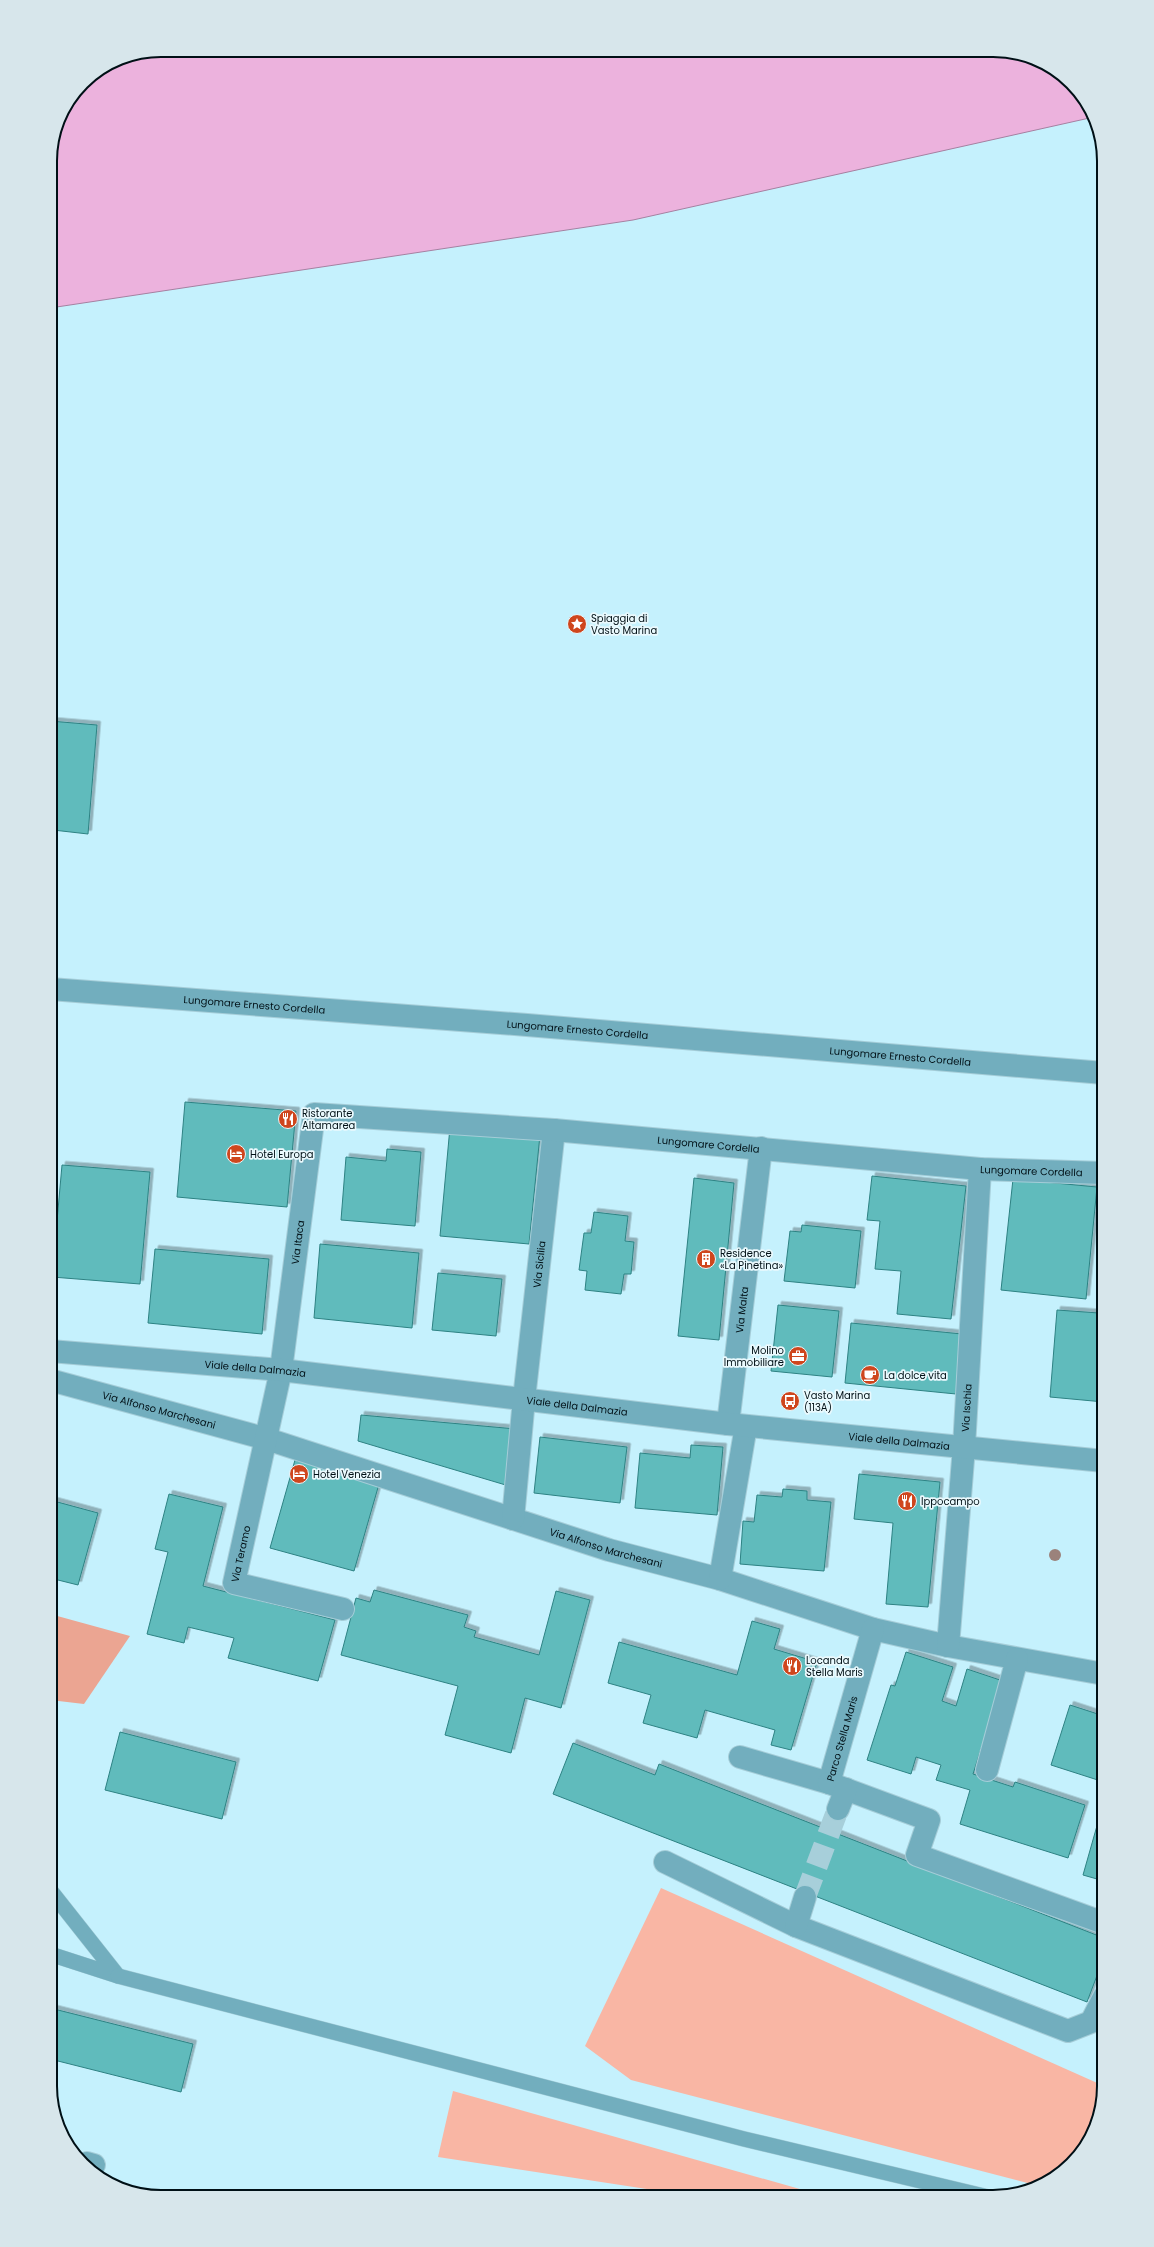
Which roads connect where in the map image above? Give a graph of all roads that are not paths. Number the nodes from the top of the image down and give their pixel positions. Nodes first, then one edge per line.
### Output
1 (57, 990) edge
2 (1097, 1072) edge
3 (314, 1114) joint
4 (554, 1130) junction
5 (761, 1148) junction
6 (980, 1170) junction
7 (1097, 1173) edge
8 (57, 1352) edge
9 (281, 1370) junction
10 (57, 1382) edge
11 (524, 1399) junction
12 (737, 1425) junction
13 (267, 1439) junction
14 (964, 1447) junction
15 (1097, 1460) edge
16 (513, 1519) junction
17 (720, 1579) junction
18 (343, 1609) dead end
19 (873, 1629) junction
20 (948, 1646) junction
21 (1017, 1659) junction
22 (1097, 1673) edge
23 (740, 1757) dead end
24 (986, 1770) dead end
25 (838, 1786) junction
26 (838, 1809) tunnel mouth
27 (665, 1862) dead end
28 (805, 1897) tunnel mouth
29 (57, 1899) edge
30 (1097, 1920) edge
31 (796, 1926) junction
32 (57, 1956) edge
33 (118, 1976) junction
34 (1097, 2010) edge
35 (959, 2190) edge

1 - 2 street, Lungomare Ernesto Cordella
3 - 4 street, Lungomare Cordella
3 - 9 street, Via Itaca
4 - 5 street, Lungomare Cordella
4 - 11 street, Via Sicilia
5 - 6 street, Lungomare Cordella
5 - 12 street, Via Malta
6 - 7 street, Lungomare Cordella
6 - 14 street, Via Ischia
8 - 9 street, Viale della Dalmazia
9 - 11 street, Viale della Dalmazia
9 - 13 street
10 - 13 street, Via Alfonso Marchesani
11 - 12 street, Viale della Dalmazia
11 - 16 street, Via Sicilia
12 - 14 street, Viale della Dalmazia
12 - 17 street, Via Malta
13 - 16 street, Via Alfonso Marchesani
13 - 18 street, Via Teramo
14 - 15 street, Viale della Dalmazia
14 - 20 street, Via Ischia
16 - 17 street, Via Alfonso Marchesani
17 - 19 street, Via Alfonso Marchesani
19 - 20 street, Via Alfonso Marchesani
19 - 25 street, Parco Stella Maris
20 - 21 street, Via Alfonso Marchesani
21 - 22 street, Via Alfonso Marchesani
21 - 24 street
23 - 25 street, Parco Stella Maris
25 - 26 street
25 - 30 street
27 - 31 street
28 - 31 street
29 - 33 lane
31 - 34 street
32 - 33 lane
33 - 35 lane

